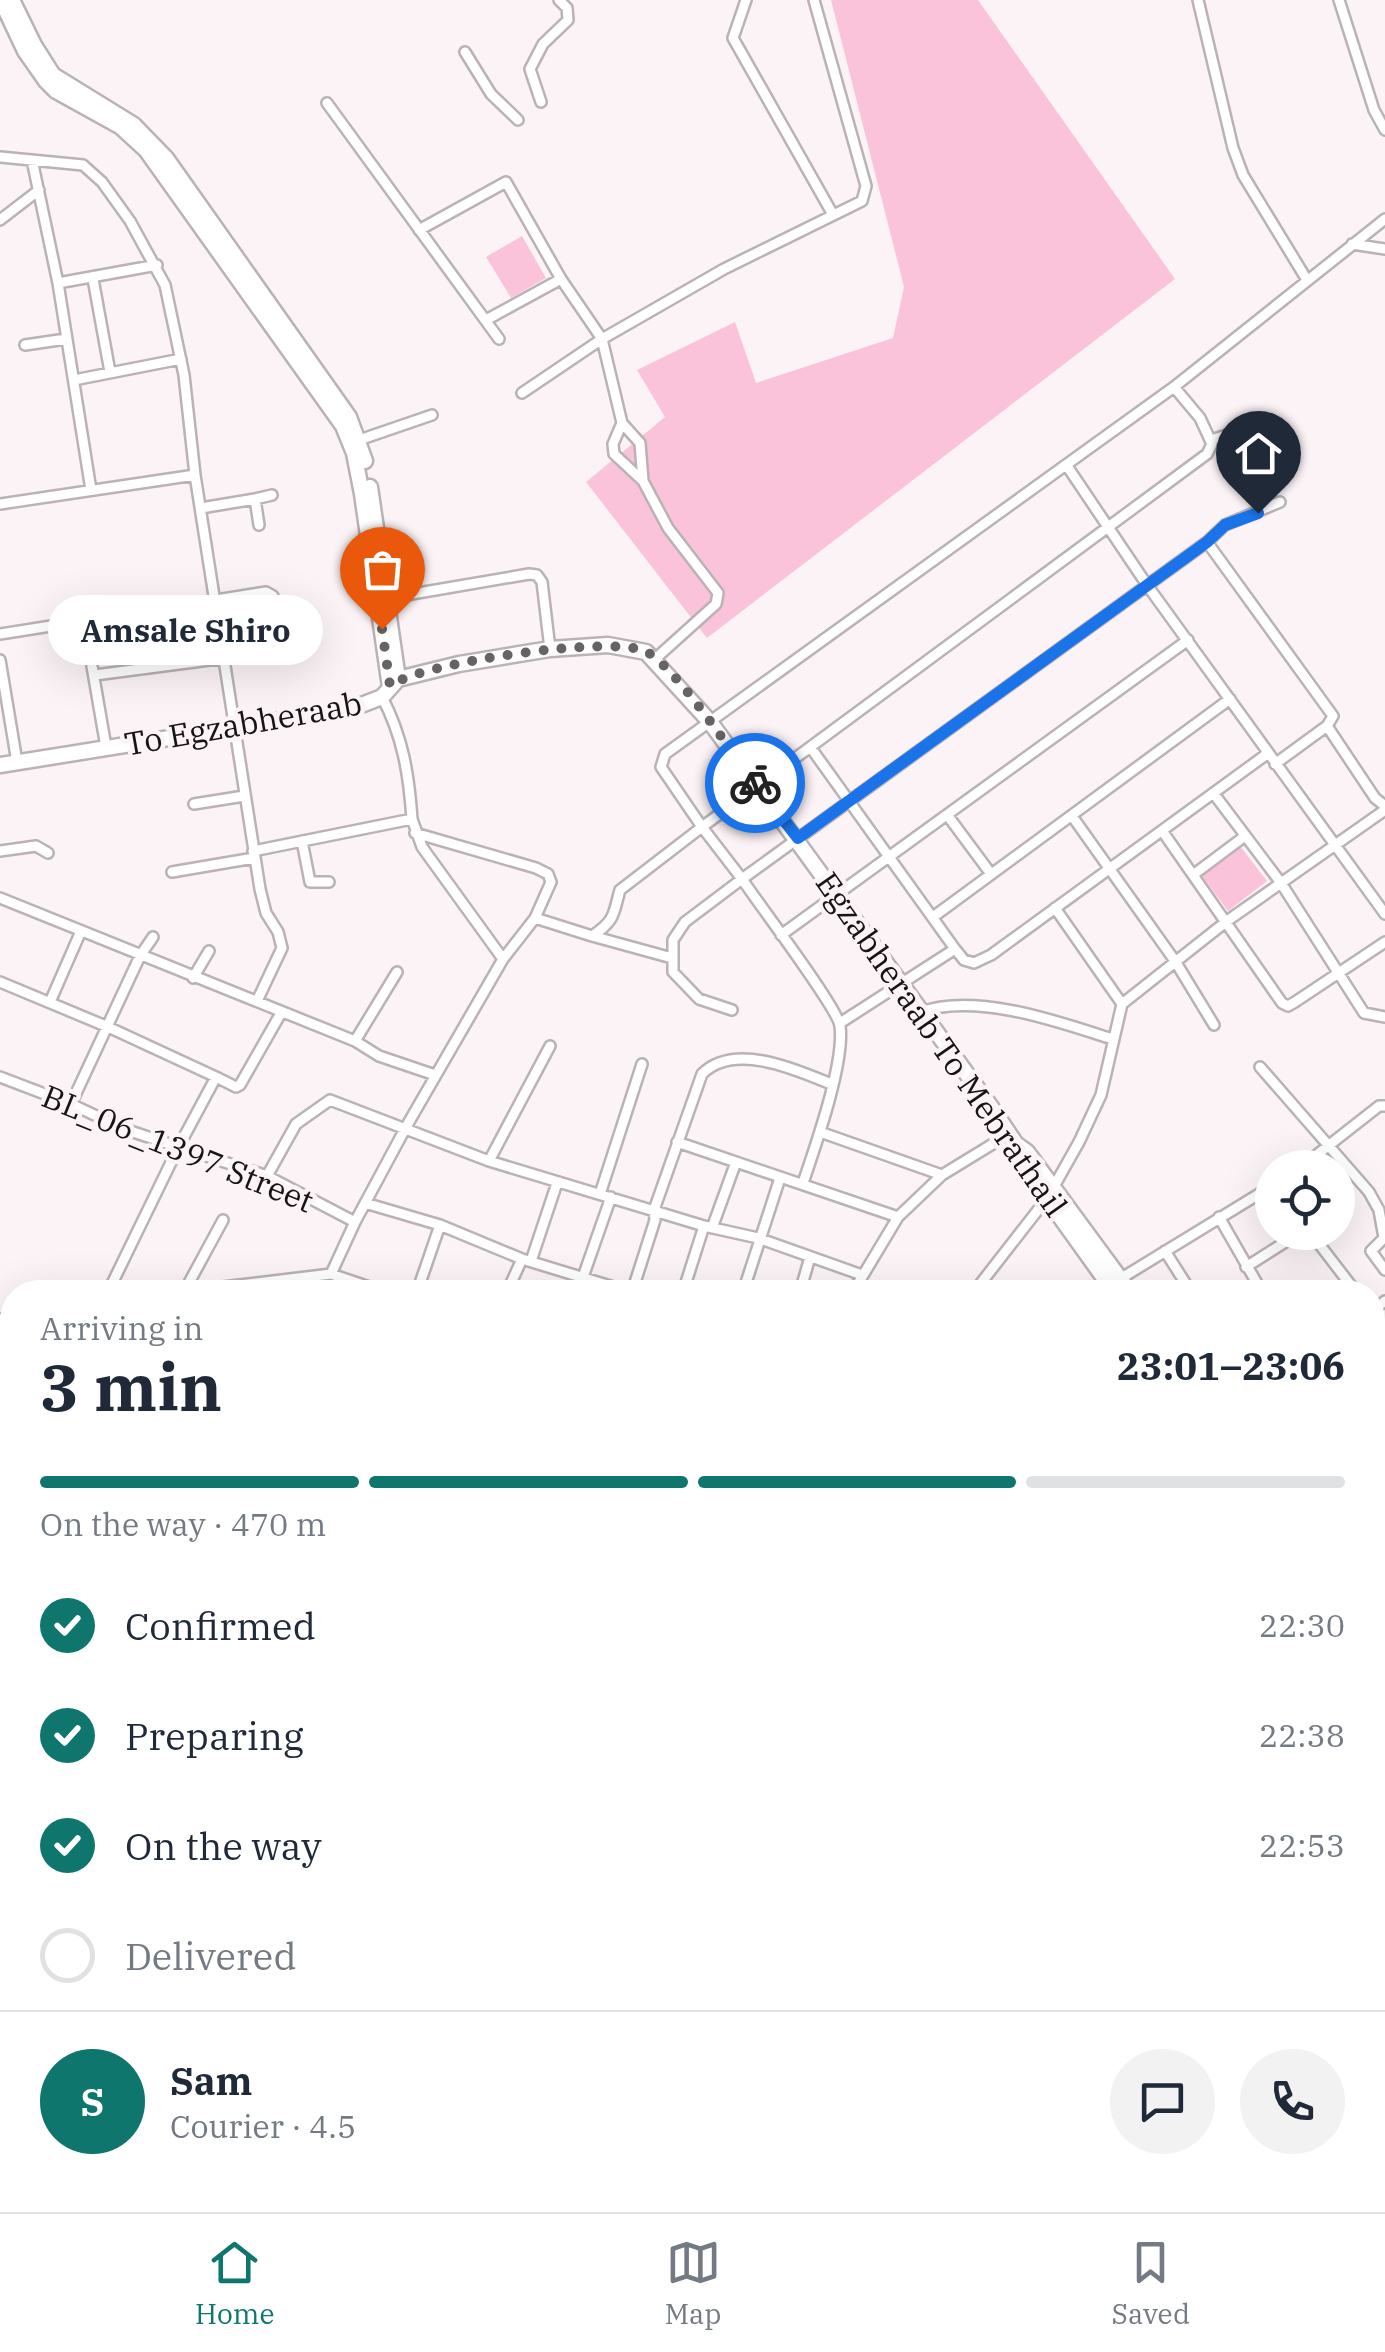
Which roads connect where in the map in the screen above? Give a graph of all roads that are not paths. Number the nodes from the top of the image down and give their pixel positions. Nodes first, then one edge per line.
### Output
1 (1, 0) edge
2 (12, 0) edge
3 (559, 0) edge
4 (746, 0) edge
5 (814, 0) edge
6 (1198, 0) edge
7 (1339, 0) edge
8 (466, 52) dead end
9 (541, 102) dead end
10 (326, 103) dead end
11 (518, 120) dead end
12 (1385, 130) edge
13 (0, 157) edge
14 (32, 160) junction
15 (38, 190) junction
16 (832, 213) junction
17 (1385, 218) edge
18 (0, 220) edge
19 (419, 230) junction
20 (1352, 244) junction
21 (1385, 249) edge
22 (156, 266) junction
23 (93, 278) junction
24 (560, 279) junction
25 (1307, 280) junction
26 (58, 284) junction
27 (271, 314) junction
28 (486, 320) junction
29 (499, 338) dead end
30 (66, 339) junction
31 (602, 339) junction
32 (25, 344) dead end
33 (181, 359) junction
34 (110, 372) junction
35 (74, 380) junction
36 (1174, 387) junction
37 (522, 393) dead end
38 (432, 414) dead end
39 (622, 423) junction
40 (1270, 436) dead end
41 (360, 440) junction
42 (1210, 440) junction
43 (1067, 466) junction
44 (195, 476) junction
45 (643, 481) junction
46 (91, 490) junction
47 (272, 495) dead end
48 (255, 499) junction
49 (1280, 502) dead end
50 (0, 504) edge
51 (200, 508) junction
52 (259, 525) dead end
53 (1107, 528) junction
54 (1207, 542) junction
55 (1147, 585) junction
56 (216, 598) junction
57 (383, 599) junction
58 (84, 620) junction
59 (279, 625) dead end
60 (0, 634) edge
61 (1188, 640) junction
62 (550, 649) junction
63 (224, 658) junction
64 (656, 659) junction
65 (0, 660) edge
66 (95, 675) junction
67 (390, 688) junction
68 (1230, 699) junction
69 (710, 722) junction
70 (1326, 726) junction
71 (235, 728) junction
72 (106, 746) junction
73 (811, 748) junction
74 (1268, 754) junction
75 (17, 762) junction
76 (1274, 764) junction
77 (0, 765) edge
78 (758, 786) junction
79 (1214, 794) junction
80 (244, 796) junction
81 (850, 802) junction
82 (194, 804) dead end
83 (1385, 808) edge
84 (948, 816) junction
85 (1072, 816) junction
86 (412, 819) junction
87 (702, 827) junction
88 (1163, 832) junction
89 (415, 833) junction
90 (1245, 836) junction
91 (798, 838) junction
92 (302, 841) junction
93 (1335, 844) junction
94 (0, 852) edge
95 (48, 852) dead end
96 (254, 855) junction
97 (890, 857) junction
98 (1110, 869) junction
99 (172, 872) dead end
100 (990, 874) junction
101 (1194, 875) junction
102 (742, 879) junction
103 (329, 882) dead end
104 (1281, 883) junction
105 (838, 894) junction
106 (0, 898) edge
107 (1055, 908) junction
108 (1385, 914) edge
109 (933, 917) junction
110 (536, 918) junction
111 (1227, 920) junction
112 (81, 931) junction
113 (781, 934) junction
114 (592, 936) junction
115 (153, 937) dead end
116 (1385, 942) edge
117 (955, 949) junction
118 (209, 951) dead end
119 (140, 956) junction
120 (672, 958) junction
121 (503, 959) junction
122 (1175, 960) junction
123 (1338, 971) junction
124 (396, 972) dead end
125 (193, 978) junction
126 (0, 982) edge
127 (900, 984) junction
128 (50, 1002) junction
129 (257, 1002) junction
130 (1122, 1004) junction
131 (732, 1010) dead end
132 (921, 1012) junction
133 (281, 1013) junction
134 (1385, 1017) edge
135 (840, 1023) junction
136 (1214, 1024) dead end
137 (108, 1027) junction
138 (1115, 1032) junction
139 (355, 1040) junction
140 (550, 1046) dead end
141 (642, 1064) dead end
142 (1260, 1067) dead end
143 (435, 1076) junction
144 (0, 1077) edge
145 (216, 1078) junction
146 (832, 1084) junction
147 (71, 1104) junction
148 (1385, 1106) edge
149 (406, 1128) junction
150 (820, 1132) junction
151 (1012, 1139) junction
152 (676, 1142) junction
153 (1330, 1147) junction
154 (178, 1148) junction
155 (1326, 1150) edge
156 (489, 1162) junction
157 (736, 1162) junction
158 (942, 1175) junction
159 (267, 1176) junction
160 (780, 1178) junction
161 (803, 1183) junction
162 (557, 1184) junction
163 (1051, 1193) junction
164 (606, 1195) junction
165 (1255, 1196) edge
166 (365, 1203) junction
167 (654, 1210) junction
168 (898, 1217) junction
169 (1219, 1217) junction
170 (223, 1220) dead end
171 (355, 1222) junction
172 (440, 1225) junction
173 (708, 1227) junction
174 (758, 1238) junction
175 (1273, 1250) edge
176 (1324, 1250) edge
177 (1165, 1251) junction
178 (810, 1257) junction
179 (527, 1260) junction
180 (1246, 1267) junction
181 (1385, 1270) edge
182 (331, 1274) junction
183 (583, 1277) junction
184 (114, 1280) edge
185 (189, 1280) edge
186 (281, 1280) edge
187 (353, 1280) edge
188 (421, 1280) edge
189 (514, 1280) edge
190 (593, 1280) edge
191 (635, 1280) edge
192 (688, 1280) edge
193 (746, 1280) edge
194 (803, 1280) edge
195 (850, 1280) edge
196 (859, 1280) edge
197 (983, 1280) edge
198 (1113, 1280) edge
199 (1125, 1280) edge
200 (1183, 1280) edge
201 (1254, 1280) edge
202 (1347, 1280) edge

1 - 27 main road
2 - 27 main road
3 - 9 street
4 - 16 street
5 - 16 street
6 - 25 street
7 - 12 street
8 - 11 street
10 - 19 street
13 - 14 street
14 - 15 street
14 - 22 street
15 - 18 street
15 - 26 street
16 - 31 street
17 - 20 street
19 - 24 street
19 - 28 street
20 - 21 street
20 - 25 street
22 - 23 street
22 - 33 street
23 - 26 street
23 - 34 street
24 - 28 street
24 - 31 street
25 - 36 street
26 - 30 street
27 - 41 main road
27 - 57 main road
28 - 29 street
30 - 32 street
30 - 35 street
31 - 37 street
31 - 39 street
33 - 34 street
33 - 44 street
34 - 35 street
35 - 46 street
36 - 42 street
36 - 43 street
38 - 41 street
39 - 45 street
39 - 45 street
40 - 42 street
41 - 57 main road
42 - 53 street
43 - 53 street
43 - 69 street
44 - 46 street
44 - 51 street
45 - 64 street
46 - 50 street
47 - 48 street
48 - 51 street
48 - 52 street
49 - 54 street
51 - 56 street
53 - 55 street
53 - 73 street
54 - 55 street
54 - 70 street
55 - 61 street
55 - 81 street
56 - 58 street
56 - 59 street
56 - 63 street
57 - 62 street
57 - 67 main road
58 - 60 street
58 - 66 street
61 - 68 street
61 - 84 street
62 - 64 main road, To Egzabheraab
62 - 67 main road, To Egzabheraab
63 - 66 street
63 - 71 street
64 - 69 main road
65 - 75 street
66 - 72 street
67 - 71 main road, To Egzabheraab
67 - 86 street
68 - 74 street
68 - 85 street
69 - 78 main road, Egzabheraab To Mebrathail
69 - 87 street
70 - 76 street
70 - 83 street
71 - 72 main road, To Egzabheraab
71 - 80 street
72 - 75 main road, To Egzabheraab
73 - 78 street
73 - 81 street
74 - 76 street
74 - 79 street
75 - 77 main road, To Egzabheraab
76 - 93 street
78 - 87 street
78 - 91 main road, Egzabheraab To Mebrathail
79 - 88 street
79 - 90 street
80 - 82 street
80 - 96 street
81 - 91 street
81 - 97 street
83 - 93 street
84 - 97 street
84 - 100 street
85 - 98 street
85 - 100 street
86 - 89 street
86 - 92 street
87 - 102 street
87 - 114 street
88 - 98 street
88 - 101 street
89 - 110 street
89 - 121 street
90 - 101 street
90 - 104 street
91 - 102 street
91 - 105 main road, Egzabheraab To Mebrathail
92 - 96 street
92 - 103 street
93 - 104 street
93 - 108 street
94 - 95 street
96 - 99 street
96 - 129 street
97 - 105 street
97 - 109 street
98 - 107 street
98 - 122 street
100 - 109 street
101 - 111 street
102 - 113 street
102 - 120 street
104 - 111 street
104 - 123 street
105 - 113 street
105 - 127 main road, Egzabheraab To Mebrathail
106 - 112 street
107 - 117 street
107 - 130 street
109 - 117 street
110 - 114 street
110 - 121 street
111 - 122 street
111 - 123 street
112 - 119 street
112 - 128 street
113 - 135 street
114 - 120 street
115 - 119 street
116 - 123 street
117 - 127 street
118 - 125 street
119 - 125 street
119 - 137 street
120 - 131 street
121 - 143 street
122 - 130 street
122 - 136 street
123 - 134 street
124 - 139 street
125 - 129 street
126 - 128 street
127 - 132 main road, Egzabheraab To Mebrathail
127 - 135 street
128 - 137 street
129 - 133 street
130 - 138 street
132 - 138 street
132 - 151 main road, Egzabheraab To Mebrathail
133 - 139 street
133 - 145 street
135 - 146 street
137 - 145 street
137 - 147 street
138 - 163 street
139 - 143 street
140 - 156 street
141 - 164 street
142 - 153 street
143 - 149 street
144 - 147 street, BL_06_1397 Street
145 - 154 street
146 - 150 street
146 - 152 street
147 - 154 street, BL_06_1397 Street
148 - 153 street
149 - 156 street
149 - 159 street
149 - 166 street
150 - 158 street
150 - 161 street
151 - 158 street
151 - 163 main road, Egzabheraab To Mebrathail
152 - 157 street
152 - 167 street
153 - 155 street
153 - 181 street
154 - 159 street, BL_06_1397 Street
154 - 184 street
156 - 162 street
157 - 160 street
157 - 173 street
158 - 168 street
159 - 171 street, BL_06_1397 Street
160 - 161 street
160 - 174 street
161 - 168 street
162 - 164 street
162 - 179 street
163 - 197 street
163 - 198 main road, Egzabheraab To Mebrathail
164 - 167 street
164 - 183 street
165 - 169 street
166 - 171 street
166 - 172 street
167 - 173 street
167 - 191 street
168 - 196 street
169 - 177 street
169 - 180 street
170 - 185 street
171 - 182 street
172 - 179 street
172 - 188 street
173 - 174 street
173 - 192 street
174 - 178 street
174 - 193 street
175 - 180 street
176 - 202 street
177 - 199 street
177 - 200 street
178 - 194 street
178 - 195 street
179 - 183 street
179 - 189 street
180 - 201 street
182 - 186 street
182 - 187 street
183 - 190 street

